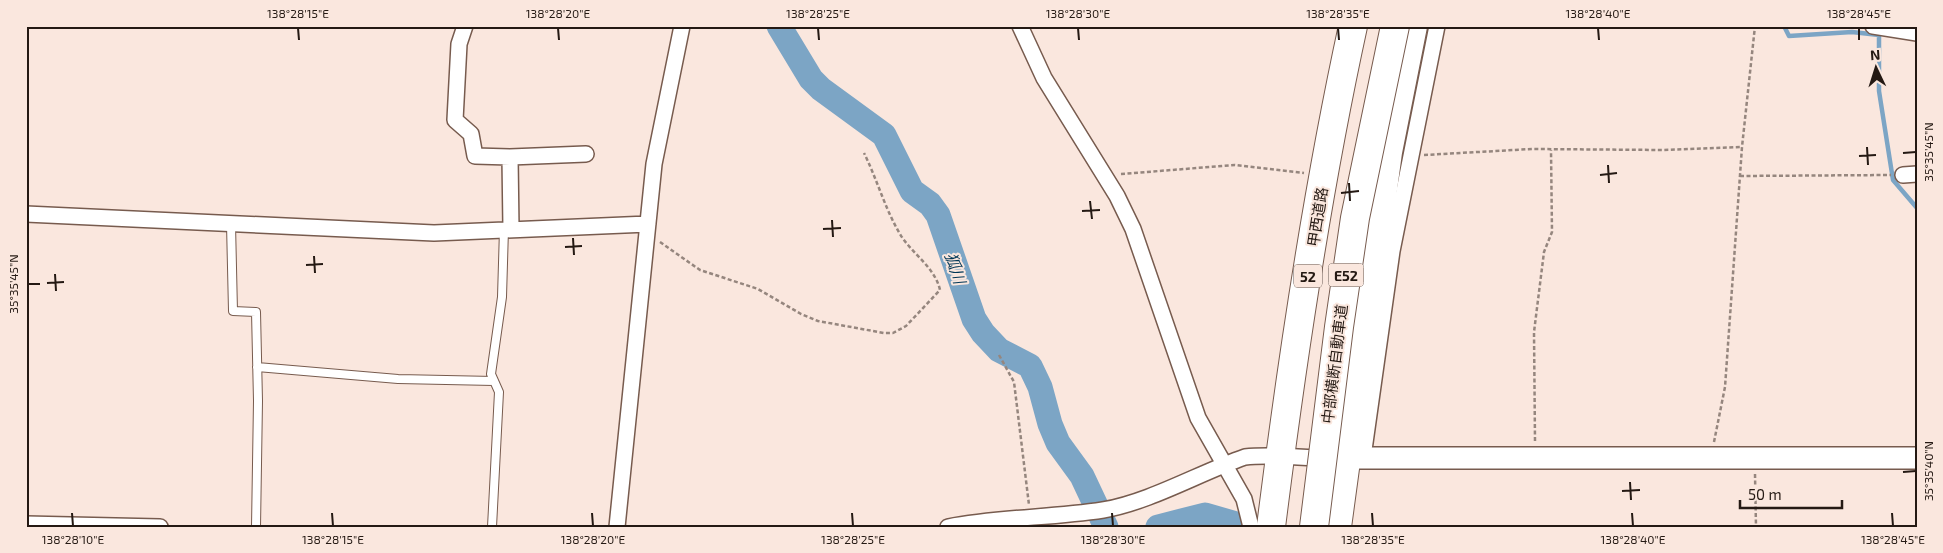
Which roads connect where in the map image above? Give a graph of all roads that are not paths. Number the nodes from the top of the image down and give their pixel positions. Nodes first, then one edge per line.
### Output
1 (465, 26) edge
2 (682, 26) edge
3 (1020, 26) edge
4 (1353, 26) edge
5 (1395, 26) edge
6 (1413, 26) edge
7 (1437, 26) edge
8 (1873, 26) edge
9 (1917, 33) edge
10 (586, 154) dead end
11 (510, 157) junction
12 (26, 214) edge
13 (231, 224) junction
14 (648, 228) junction
15 (508, 229) junction
16 (257, 367) junction
17 (494, 381) junction
18 (1279, 458) junction
19 (1355, 458) junction
20 (1917, 458) edge
21 (1223, 465) junction
22 (1037, 520) edge
23 (26, 524) edge
24 (160, 527) edge
25 (256, 527) edge
26 (492, 527) edge
27 (617, 527) edge
28 (948, 527) edge
29 (1251, 527) edge
30 (1271, 527) edge
31 (1314, 527) edge
32 (1338, 527) edge

1 - 11 street
2 - 14 street
3 - 21 street
4 - 18 highway, 甲西道路 / 52
5 - 31 highway, 中部横断自動車道 / E52, bridge
6 - 19 highway
7 - 19 street
8 - 9 street
10 - 11 street
11 - 15 street
12 - 13 street
13 - 15 street
13 - 16 lane
14 - 15 street
14 - 27 street
15 - 17 lane
16 - 17 lane
16 - 25 lane
17 - 26 lane
18 - 19 street
18 - 21 street
18 - 30 highway, 甲西道路 / 52
19 - 20 street
19 - 32 highway
21 - 22 street
21 - 29 street
22 - 28 street
23 - 24 street

